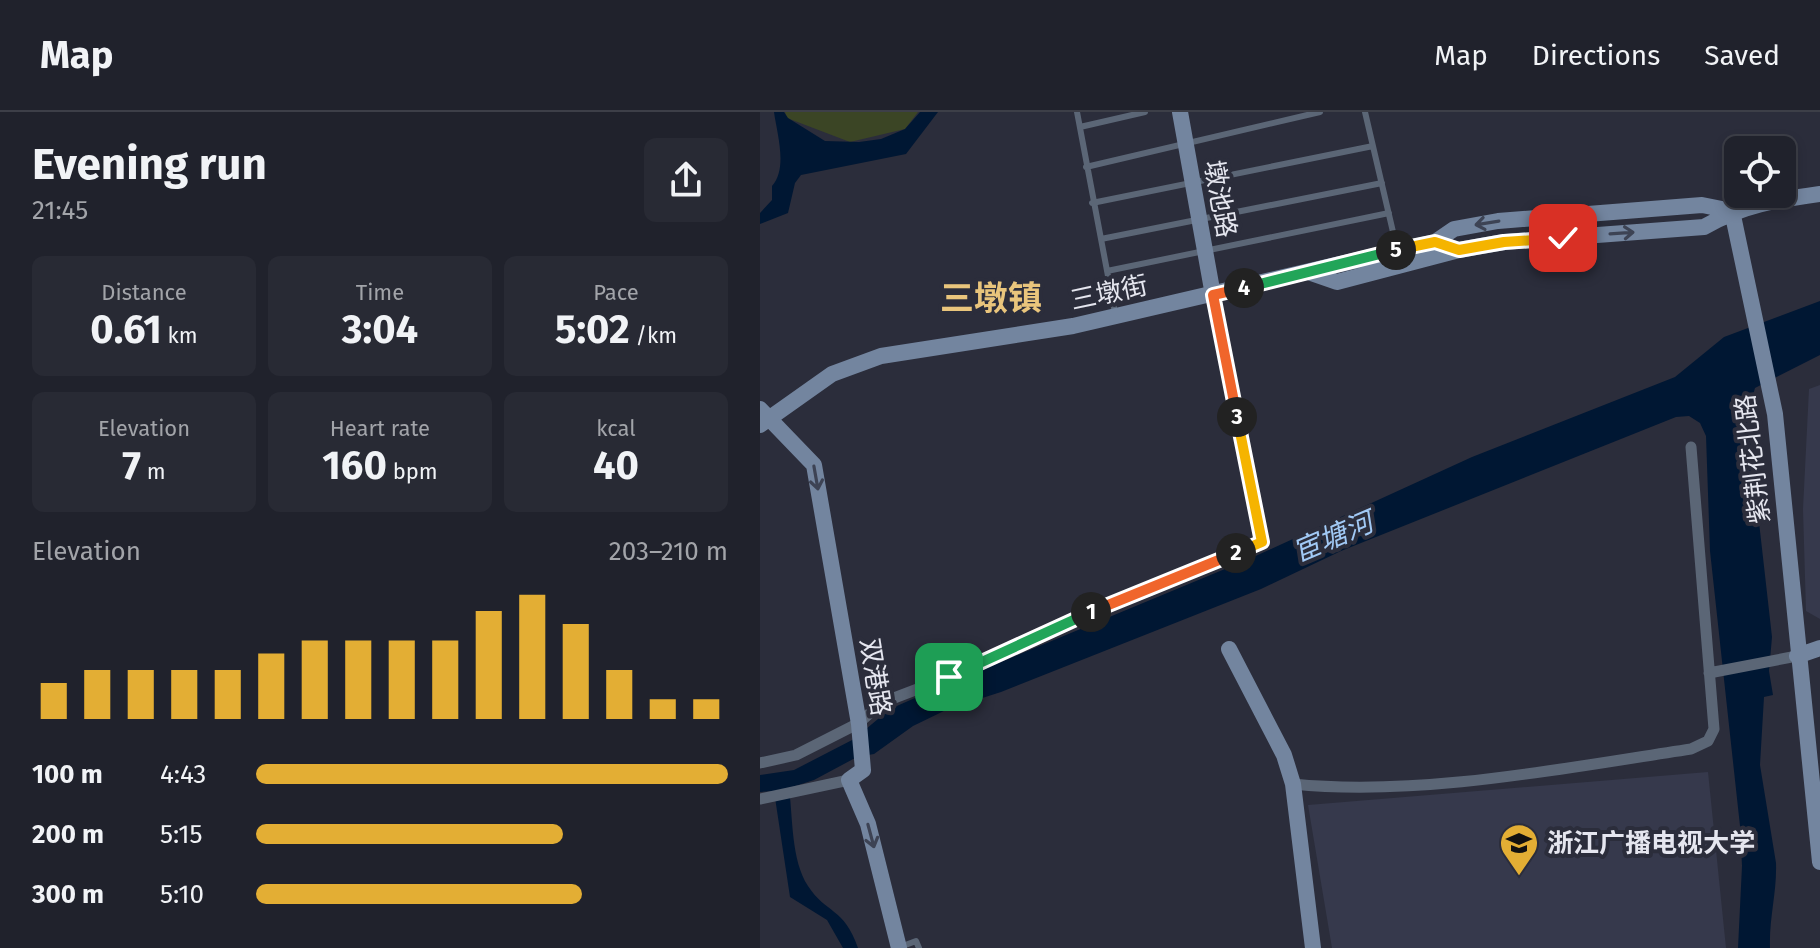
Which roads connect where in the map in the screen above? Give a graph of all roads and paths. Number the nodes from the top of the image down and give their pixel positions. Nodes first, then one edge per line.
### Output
1 (1077, 112) edge
2 (1145, 112) edge
3 (1180, 112) edge
4 (1320, 112) edge
5 (1365, 112) edge
6 (1080, 127) junction
7 (1186, 143) junction
8 (1373, 146) junction
9 (1086, 167) junction
10 (1193, 183) junction
11 (1382, 183) junction
12 (1820, 194) edge
13 (1092, 203) junction
14 (1732, 211) junction
15 (1389, 213) junction
16 (1199, 218) junction
17 (1101, 239) junction
18 (1435, 242) junction
19 (1397, 249) junction
20 (1459, 250) junction
21 (1206, 252) junction
22 (1107, 271) junction
23 (1311, 273) junction
24 (1213, 295) junction
25 (1115, 317) junction
26 (763, 418) edge
27 (1691, 447) dead end
28 (1820, 648) edge
29 (1229, 649) dead end
30 (1797, 656) junction
31 (1709, 673) junction
32 (859, 724) junction
33 (760, 763) edge
34 (849, 780) junction
35 (1293, 784) junction
36 (760, 799) edge
37 (1820, 862) edge
38 (899, 948) edge
39 (919, 948) edge
40 (1313, 948) edge

1 - 6 lane
2 - 6 lane
3 - 7 street, 墩池路
4 - 7 lane
5 - 8 lane
6 - 9 lane
7 - 9 lane
7 - 10 street, 墩池路
8 - 10 lane
8 - 11 lane
9 - 13 lane
10 - 13 lane
10 - 16 street, 墩池路
11 - 15 lane
11 - 16 lane
12 - 14 street, 三墩街
13 - 17 lane
14 -> 18 street, 三墩街
20 -> 14 street, 三墩街
14 - 30 street, 紫荆花北路
15 - 19 lane
15 - 21 lane
16 - 17 lane
16 - 21 street, 墩池路
17 - 22 lane
18 - 19 street, 三墩街
18 - 20 street, 三墩街
19 - 23 street, 三墩街
20 - 23 street
21 - 22 lane
21 - 24 street, 墩池路
22 - 25 lane
23 - 24 street, 三墩街
24 - 25 street, 三墩街
24 - 32 street
25 - 26 street, 三墩街
26 -> 32 street, 双港路
27 - 31 street
28 - 30 street
29 - 35 street
30 - 31 street
30 - 37 street, 紫荆花北路
31 - 35 street
32 - 33 street
32 - 34 street, 双港路
34 - 36 street
34 -> 38 street
35 - 40 street
38 - 39 lane

